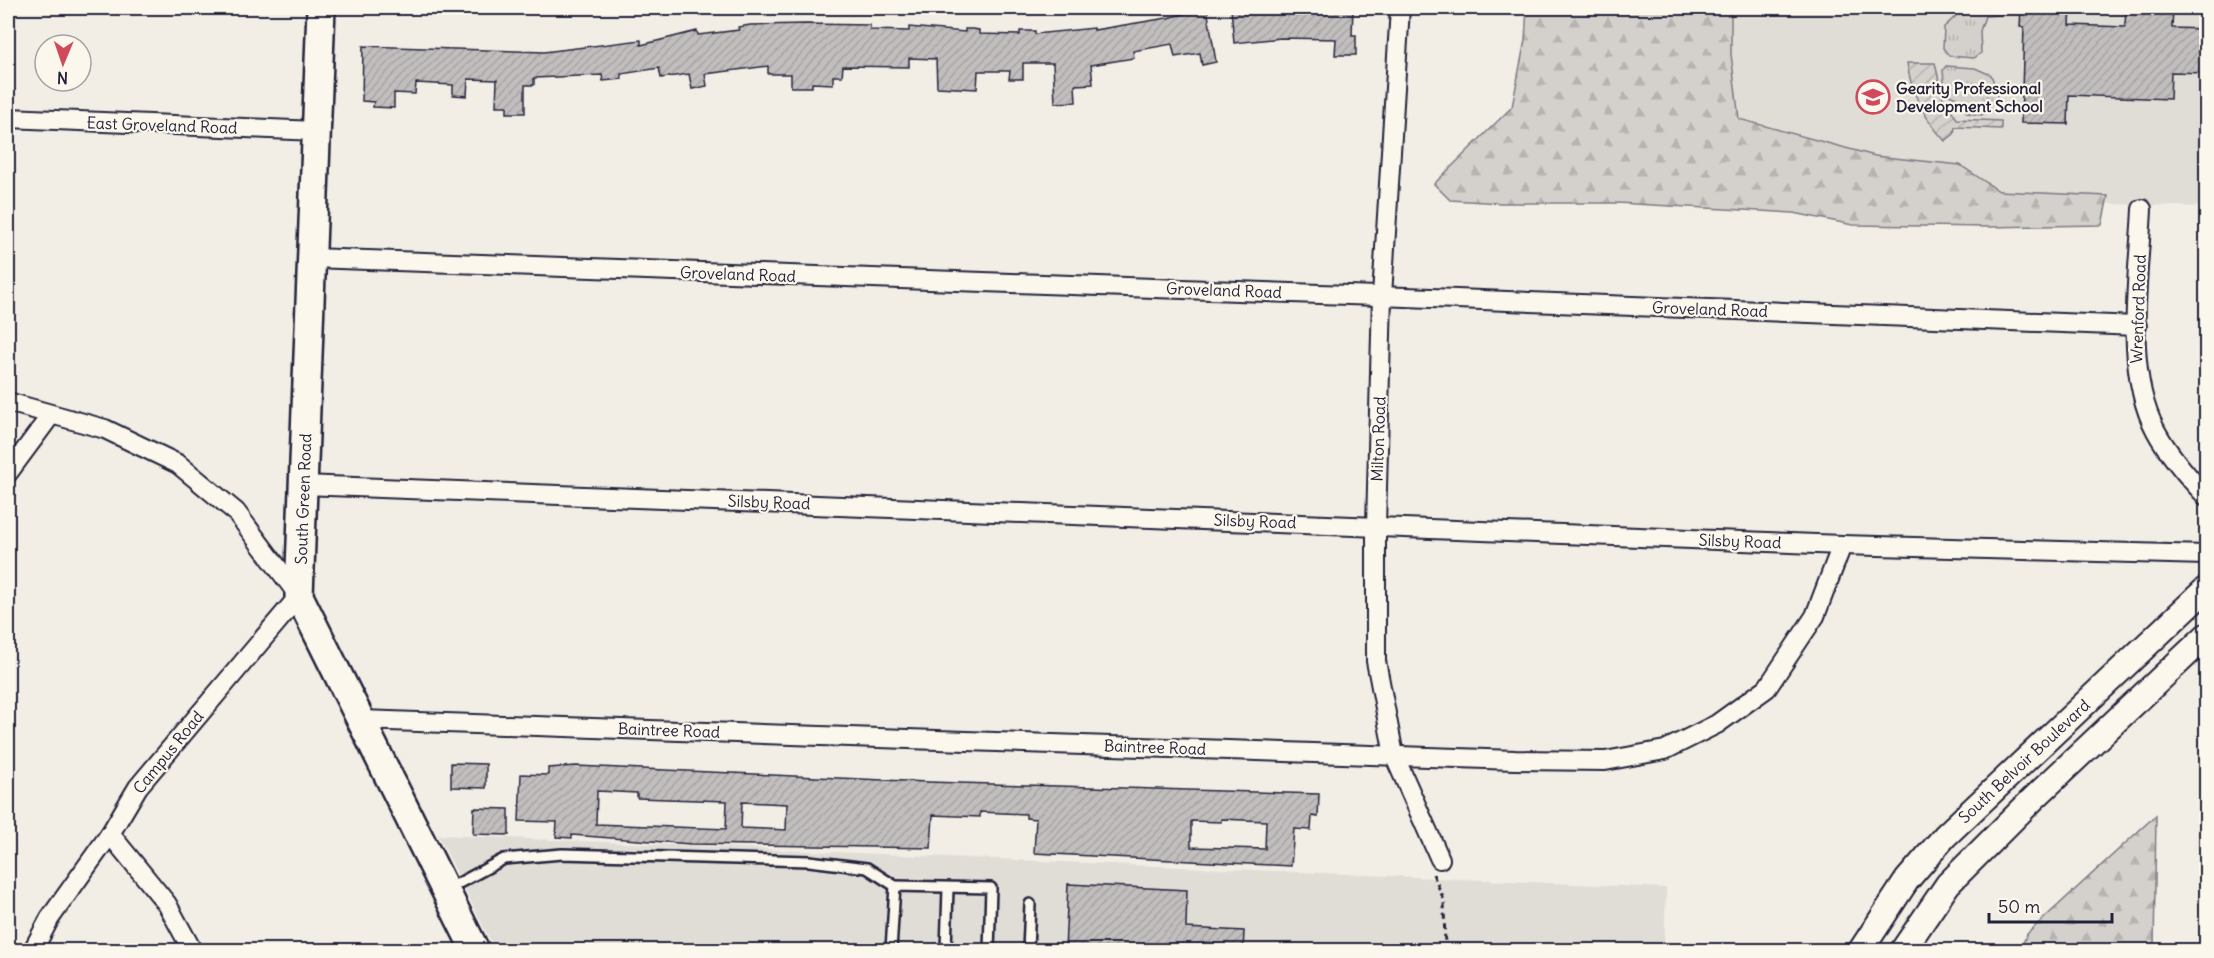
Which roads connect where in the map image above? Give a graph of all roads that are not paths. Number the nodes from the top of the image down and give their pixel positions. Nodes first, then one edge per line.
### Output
1 (321, 8) edge
2 (1400, 8) edge
3 (8, 118) edge
4 (316, 131) junction
5 (2142, 208) dead end
6 (311, 258) junction
7 (1382, 296) junction
8 (2137, 326) junction
9 (8, 402) edge
10 (51, 415) junction
11 (8, 473) edge
12 (303, 485) junction
13 (2206, 496) edge
14 (1376, 526) junction
15 (1842, 545) junction
16 (2206, 555) edge
17 (2206, 589) edge
18 (300, 596) junction
19 (2206, 636) edge
20 (361, 720) junction
21 (1394, 755) junction
22 (110, 834) junction
23 (1440, 859) road end
24 (895, 886) junction
25 (948, 888) junction
26 (445, 891) junction
27 (1030, 904) dead end
28 (33, 951) edge
29 (192, 951) edge
30 (475, 951) edge
31 (891, 951) edge
32 (946, 951) edge
33 (989, 951) edge
34 (1028, 951) edge
35 (1861, 951) edge
36 (1903, 951) edge

1 - 4 main road, South Green Road
2 - 7 street, Milton Road
3 - 4 street, East Groveland Road
4 - 6 main road, South Green Road
5 - 8 street, Wrenford Road
6 - 7 street, Groveland Road
6 - 12 main road, South Green Road
7 - 8 street, Groveland Road
7 - 14 street, Milton Road
8 - 13 street, Wrenford Road
9 - 10 street
10 - 11 street
10 - 18 street
12 - 14 street, Silsby Road
12 - 18 main road, South Green Road
14 - 15 street, Silsby Road
14 - 21 street, Milton Road
15 - 16 street, Silsby Road
15 - 21 street, Baintree Road
17 - 35 street, South Belvoir Boulevard
18 - 20 main road, South Green Road
18 - 22 street, Campus Road
19 - 36 street, South Belvoir Boulevard
20 - 21 street, Baintree Road
20 - 26 main road, South Green Road
21 - 23 street, Milton Road
22 - 28 street, Campus Road
22 - 29 street
24 - 25 lane
24 - 26 lane
24 - 31 lane
25 - 32 lane
25 - 33 lane
26 - 30 main road, South Green Road
27 - 34 lane

